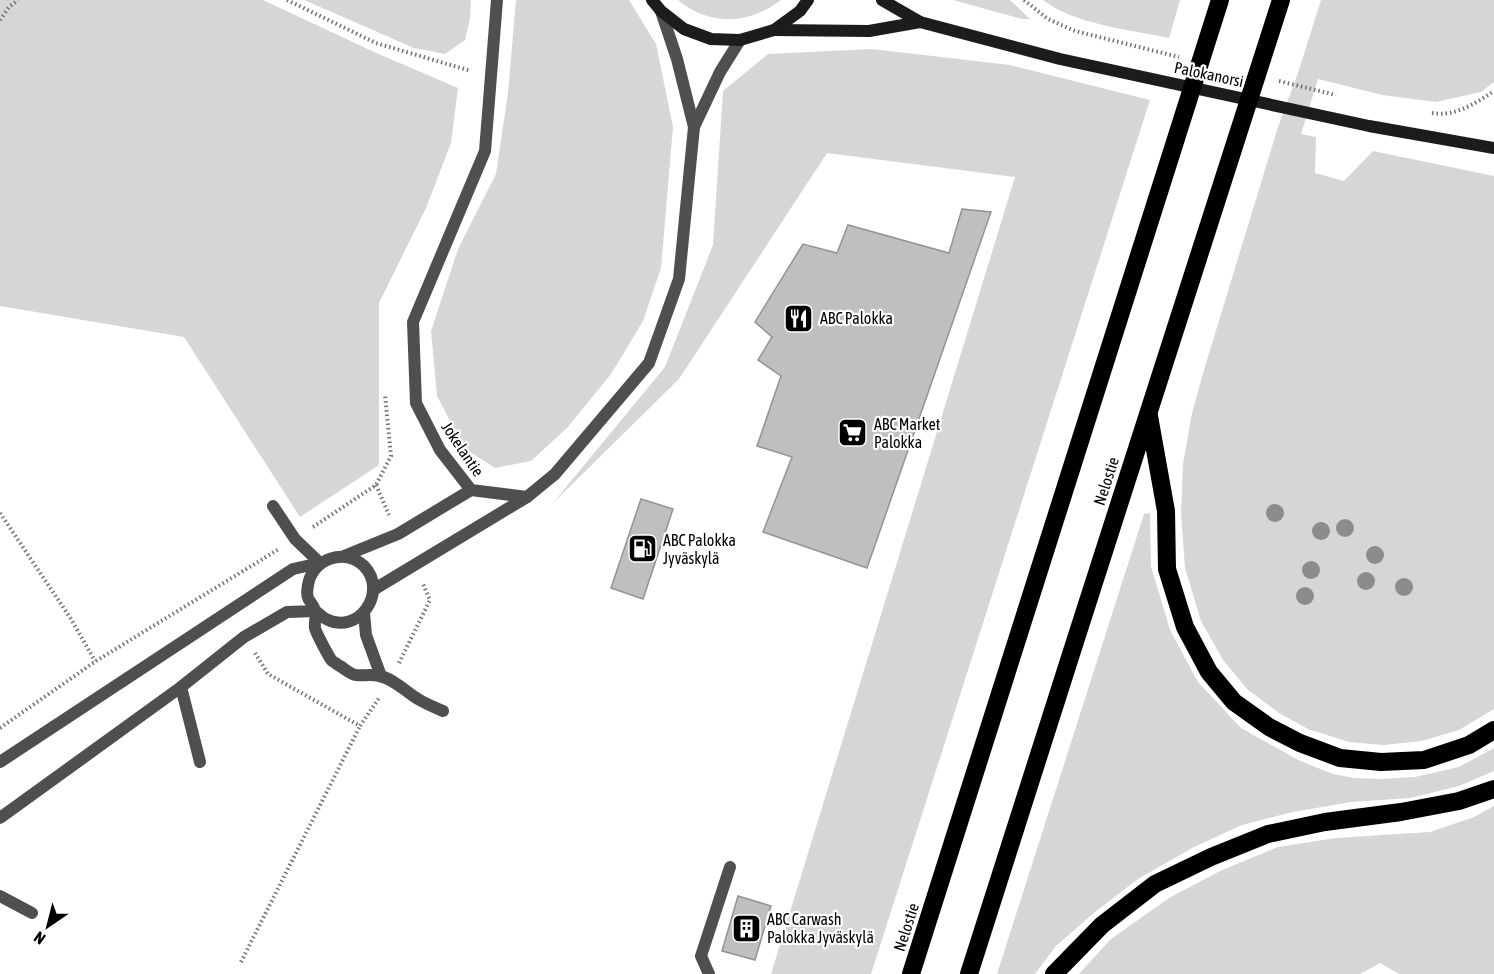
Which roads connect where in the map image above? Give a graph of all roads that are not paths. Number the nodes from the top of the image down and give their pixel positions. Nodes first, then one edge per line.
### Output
1 (497, 0) edge
2 (652, 0) edge
3 (808, 0) edge
4 (882, 0) edge
5 (1220, 0) edge
6 (1281, 0) edge
7 (661, 11) junction
8 (920, 22) junction
9 (774, 30) junction
10 (740, 40) junction
11 (694, 127) junction
12 (1494, 147) edge
13 (1148, 414) junction
14 (471, 490) junction
15 (527, 497) junction
16 (273, 506) dead end
17 (344, 556) junction
18 (320, 563) junction
19 (374, 590) junction
20 (315, 610) junction
21 (364, 613) junction
22 (381, 676) junction
23 (181, 687) junction
24 (443, 711) dead end
25 (1494, 730) edge
26 (0, 762) edge
27 (200, 762) dead end
28 (1494, 789) edge
29 (0, 818) edge
30 (730, 867) dead end
31 (0, 896) edge
32 (32, 913) dead end
33 (709, 974) edge
34 (911, 974) edge
35 (969, 974) edge
36 (1054, 974) edge

1 - 14 street, Jokelantie
2 - 7 main road
3 - 9 main road
4 - 8 main road, Palokanorsi
5 - 34 highway, Nelostie
6 - 13 highway, Nelostie
7 - 10 main road
7 - 11 street
8 - 9 main road, Palokanorsi
8 - 12 main road, Palokanorsi
9 - 10 main road
10 - 11 street
11 - 15 street
13 - 25 highway
13 - 35 highway, Nelostie
14 - 15 street, Jokelantie
14 - 17 street
15 - 19 street
16 - 18 street
17 - 18 street
17 - 19 street
18 - 20 street
18 - 26 street
19 - 21 street
20 - 21 street
20 - 22 street
20 - 23 street
21 - 22 street
22 - 24 street
23 - 27 street
23 - 29 street
28 - 36 highway
30 - 33 street
31 - 32 street

